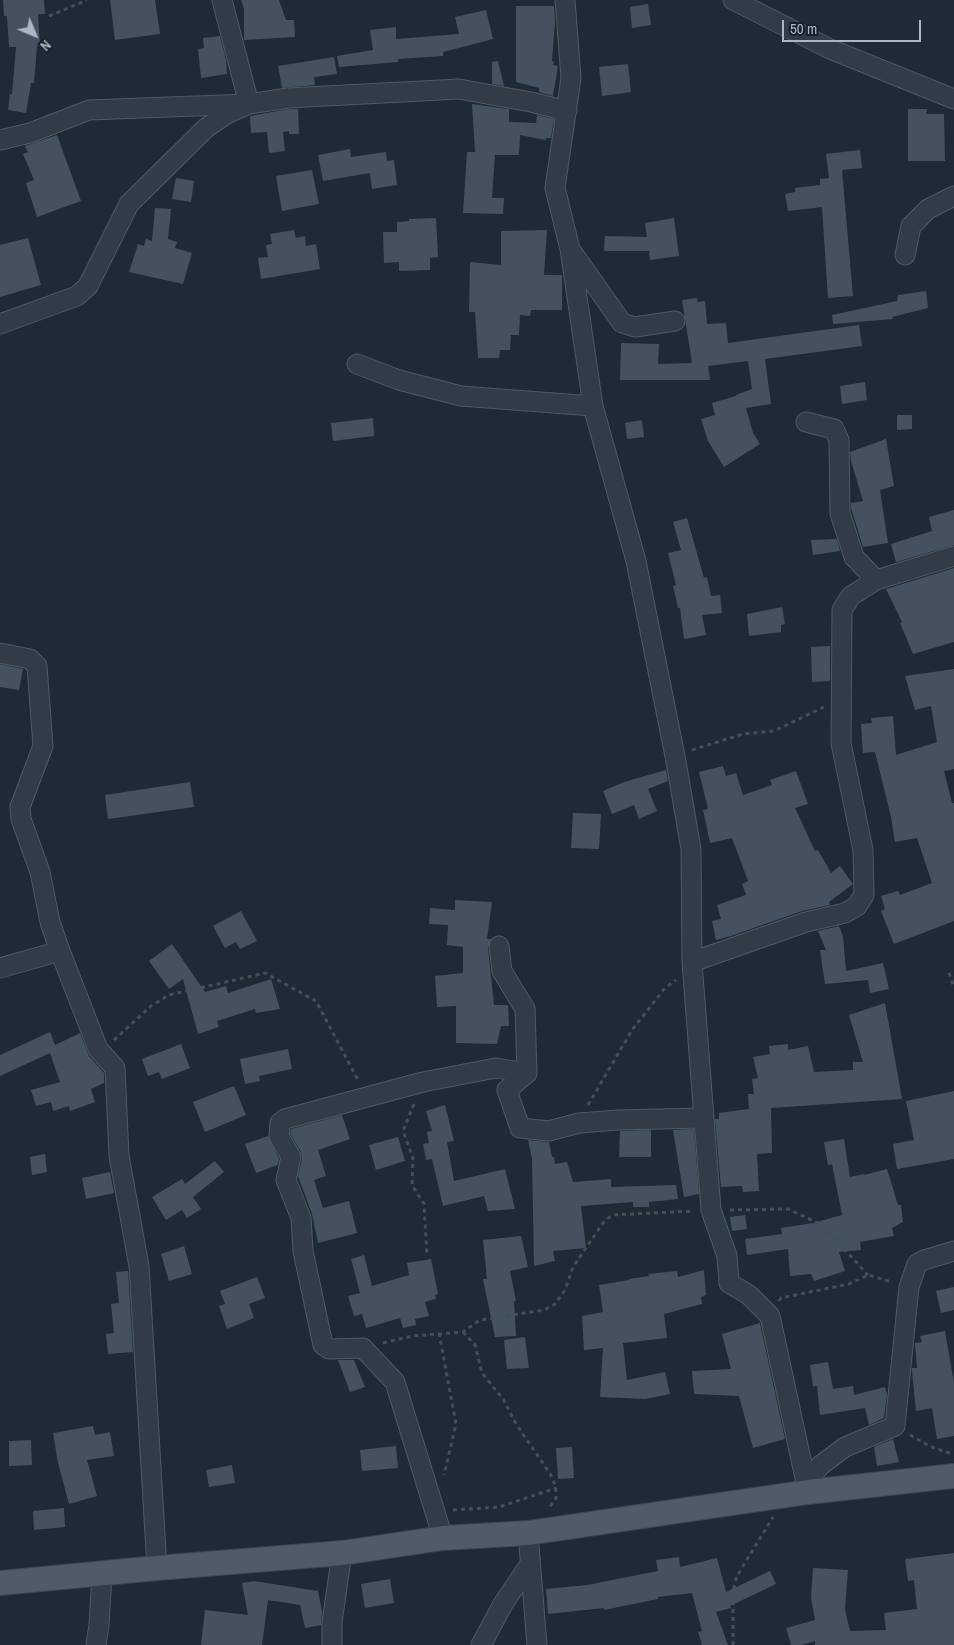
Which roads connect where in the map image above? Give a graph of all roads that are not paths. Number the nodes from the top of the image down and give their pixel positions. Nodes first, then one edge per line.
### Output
1 (222, 0) edge
2 (565, 0) edge
3 (733, 0) edge
4 (954, 100) edge
5 (249, 104) junction
6 (567, 111) junction
7 (0, 140) edge
8 (954, 196) edge
9 (570, 249) junction
10 (904, 255) dead end
11 (675, 321) dead end
12 (0, 324) edge
13 (357, 364) dead end
14 (593, 406) junction
15 (806, 422) dead end
16 (954, 556) edge
17 (876, 580) junction
18 (0, 653) edge
19 (498, 946) dead end
20 (60, 950) junction
21 (692, 965) junction
22 (0, 968) edge
23 (527, 1073) junction
24 (702, 1118) junction
25 (954, 1251) edge
26 (954, 1476) edge
27 (800, 1490) junction
28 (531, 1532) junction
29 (444, 1538) junction
30 (342, 1553) junction
31 (530, 1564) junction
32 (157, 1568) junction
33 (102, 1574) junction
34 (0, 1583) edge
35 (96, 1645) edge
36 (332, 1645) edge
37 (481, 1645) edge
38 (537, 1645) edge

1 - 5 street
2 - 6 street
3 - 4 street
5 - 6 street
5 - 7 street
5 - 12 street
6 - 9 street
8 - 10 street
9 - 11 street
9 - 14 street
13 - 14 street
14 - 21 street
15 - 17 street
16 - 17 street
17 - 21 street
18 - 20 street
19 - 23 street
20 - 22 street
20 - 32 street
21 - 24 street
23 - 24 street
23 - 29 street
24 - 27 street
25 - 27 street
26 - 27 main road
27 - 28 main road
28 - 29 main road
28 - 31 street
29 - 30 main road
30 - 32 main road
30 - 36 street
31 - 37 street
31 - 38 street
32 - 33 main road
33 - 34 main road
33 - 35 street

